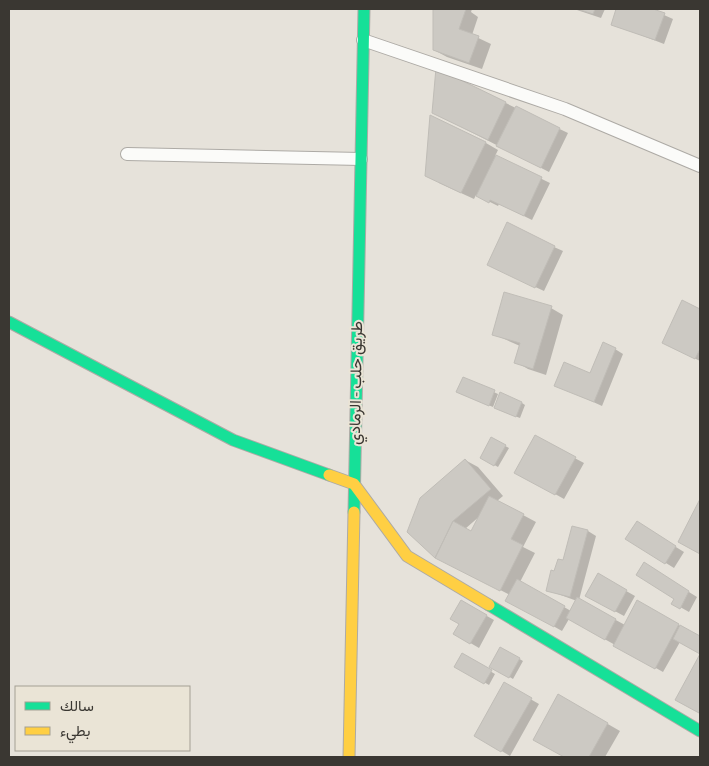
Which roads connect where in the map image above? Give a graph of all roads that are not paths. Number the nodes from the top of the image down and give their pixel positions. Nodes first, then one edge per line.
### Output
1 (364, 9) edge
2 (363, 40) junction
3 (127, 154) dead end
4 (361, 159) junction
5 (700, 166) edge
6 (9, 322) edge
7 (354, 484) junction
8 (700, 731) edge
9 (348, 757) edge

1 - 2 main road, طريق حلب - الرمادي
2 - 4 main road, طريق حلب - الرمادي
2 - 5 lane
3 - 4 lane
4 - 7 main road, طريق حلب - الرمادي
6 - 7 main road
7 - 8 main road
7 - 9 main road, طريق حلب - الرمادي

